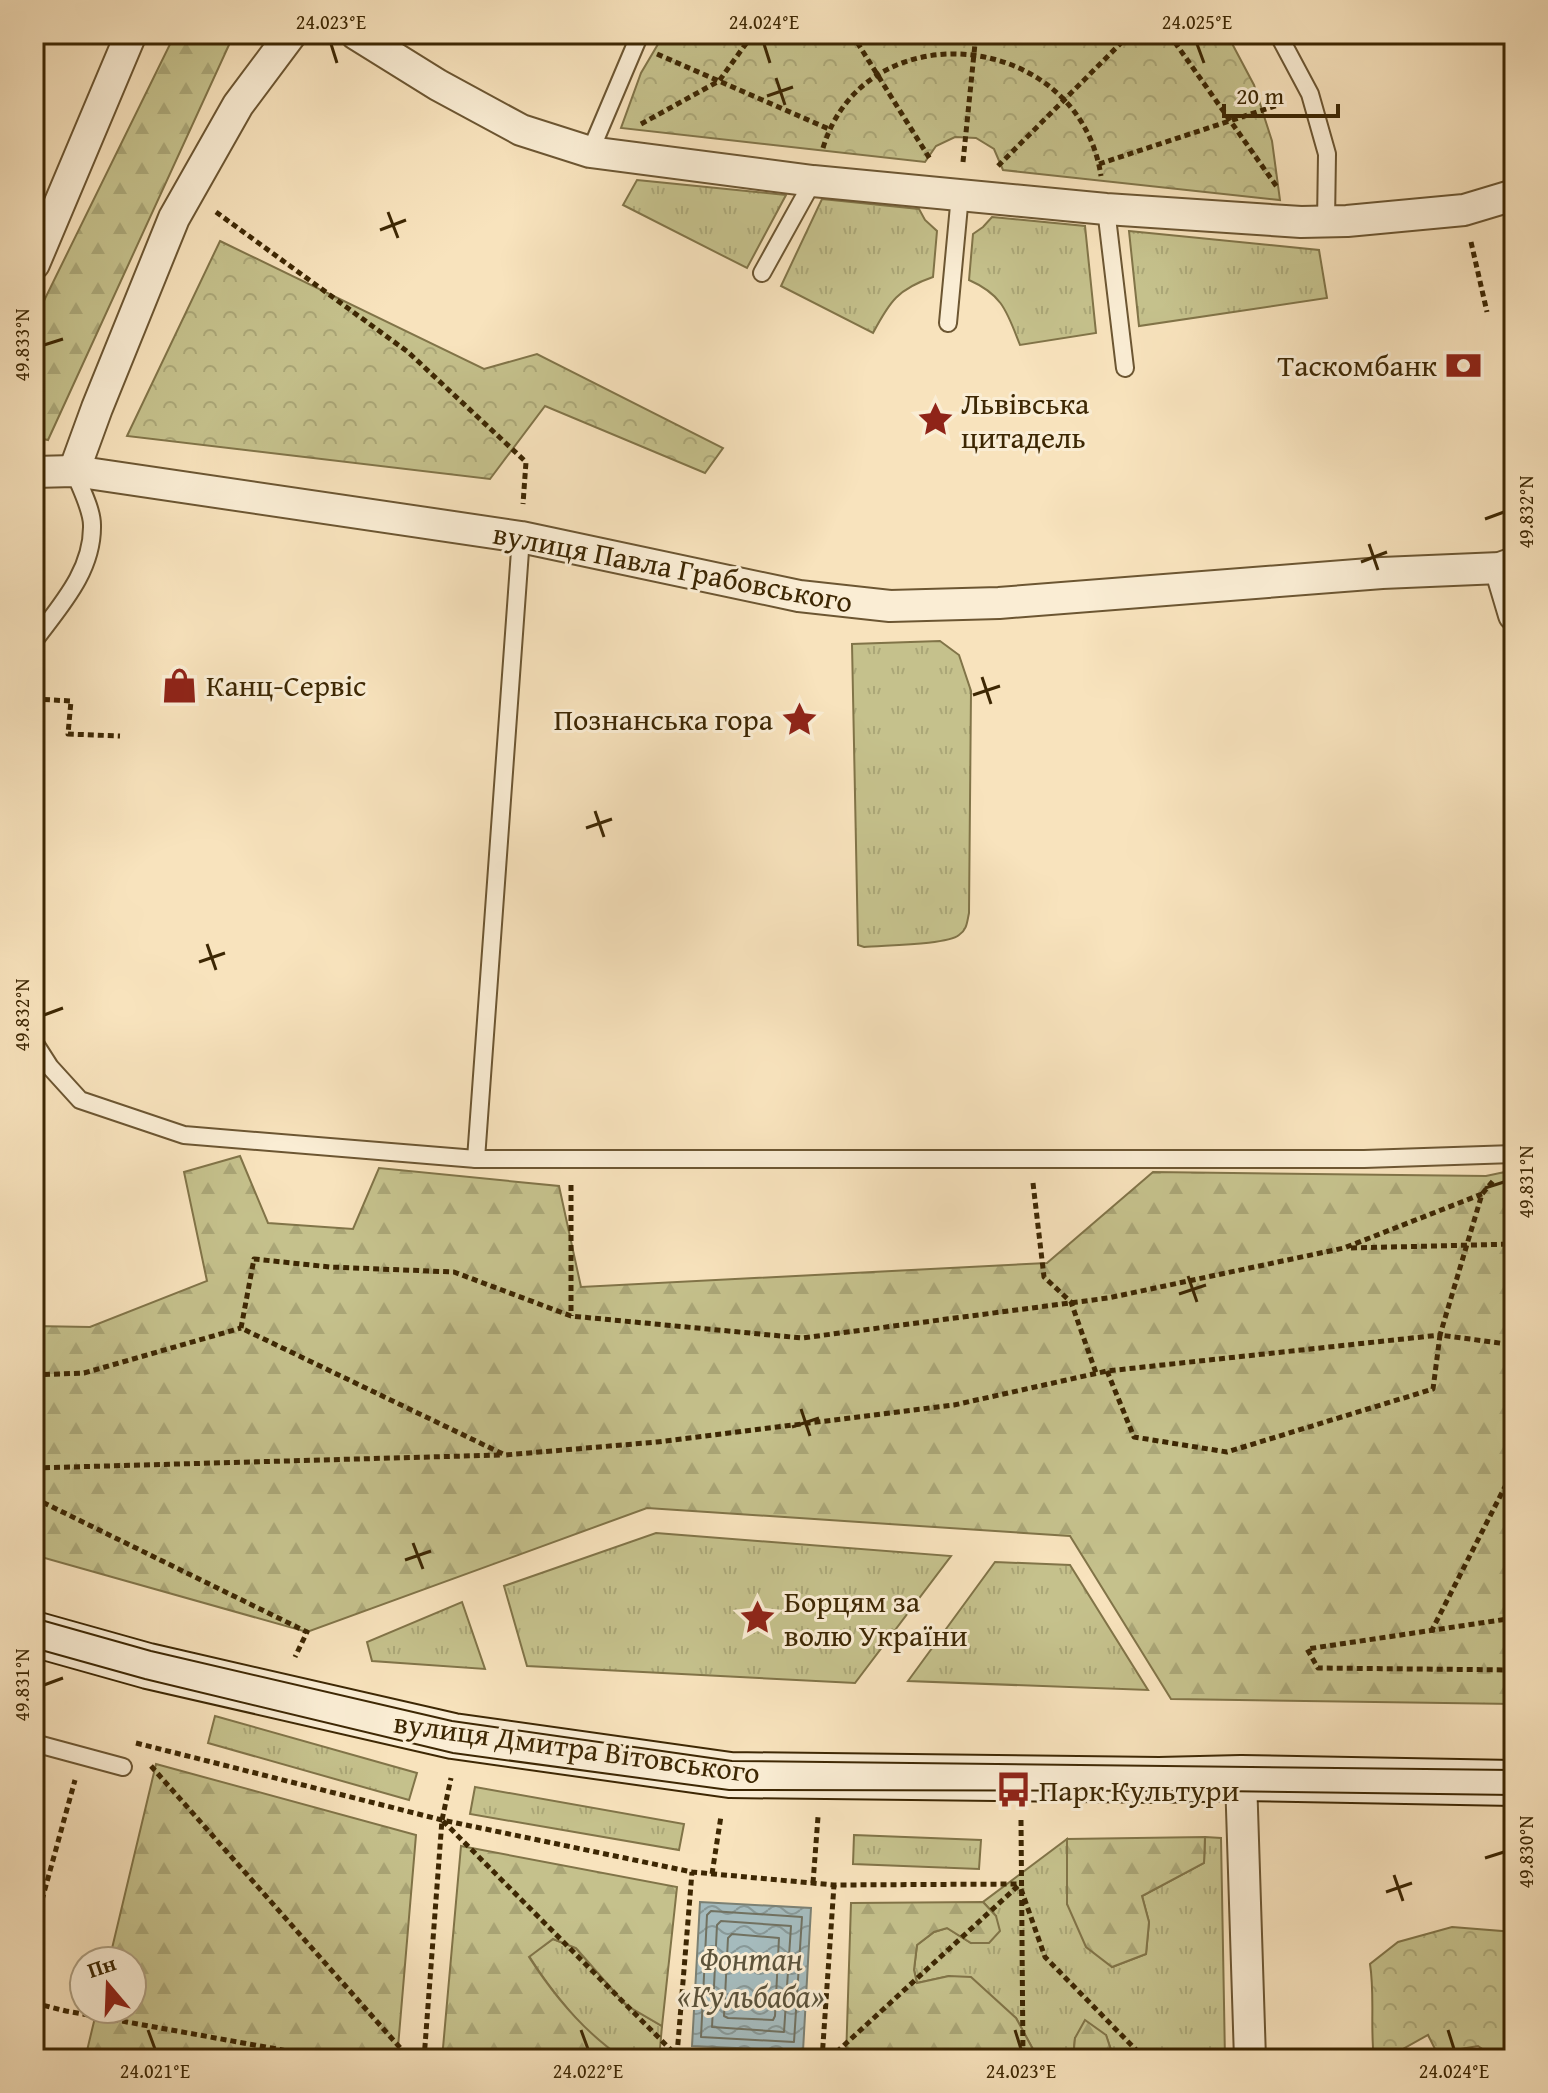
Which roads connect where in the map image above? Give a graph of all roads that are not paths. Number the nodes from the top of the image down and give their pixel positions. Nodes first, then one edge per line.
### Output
1 (131, 34) edge
2 (291, 34) edge
3 (356, 34) edge
4 (1278, 34) edge
5 (637, 39) edge
6 (590, 152) junction
7 (813, 181) junction
8 (960, 195) junction
9 (1514, 195) edge
10 (1106, 209) junction
11 (1314, 222) junction
12 (34, 264) edge
13 (762, 273) dead end
14 (948, 323) dead end
15 (1125, 368) dead end
16 (74, 471) junction
17 (34, 472) edge
18 (521, 537) junction
19 (1509, 567) edge
20 (1514, 615) edge
21 (34, 641) edge
22 (34, 1042) edge
23 (1514, 1154) edge
24 (476, 1159) junction
25 (34, 1634) edge
26 (34, 1743) edge
27 (123, 1767) dead end
28 (1241, 1778) junction
29 (1514, 1783) edge
30 (1250, 2059) edge

1 - 12 street
2 - 16 street
3 - 6 street
4 - 11 lane
5 - 6 lane
6 - 7 street
7 - 8 street
7 - 13 lane
8 - 10 street
8 - 14 lane
9 - 11 street
10 - 11 street
10 - 15 lane
16 - 17 street, вулиця Павла Грабовського
16 - 18 street, вулиця Павла Грабовського
16 - 21 lane
18 - 19 street, вулиця Павла Грабовського
18 - 24 lane
19 - 20 street
22 - 24 lane
23 - 24 lane
25 - 28 main road, вулиця Дмитра Вітовського
26 - 27 lane
28 - 29 main road, вулиця Дмитра Вітовського
28 - 30 street

